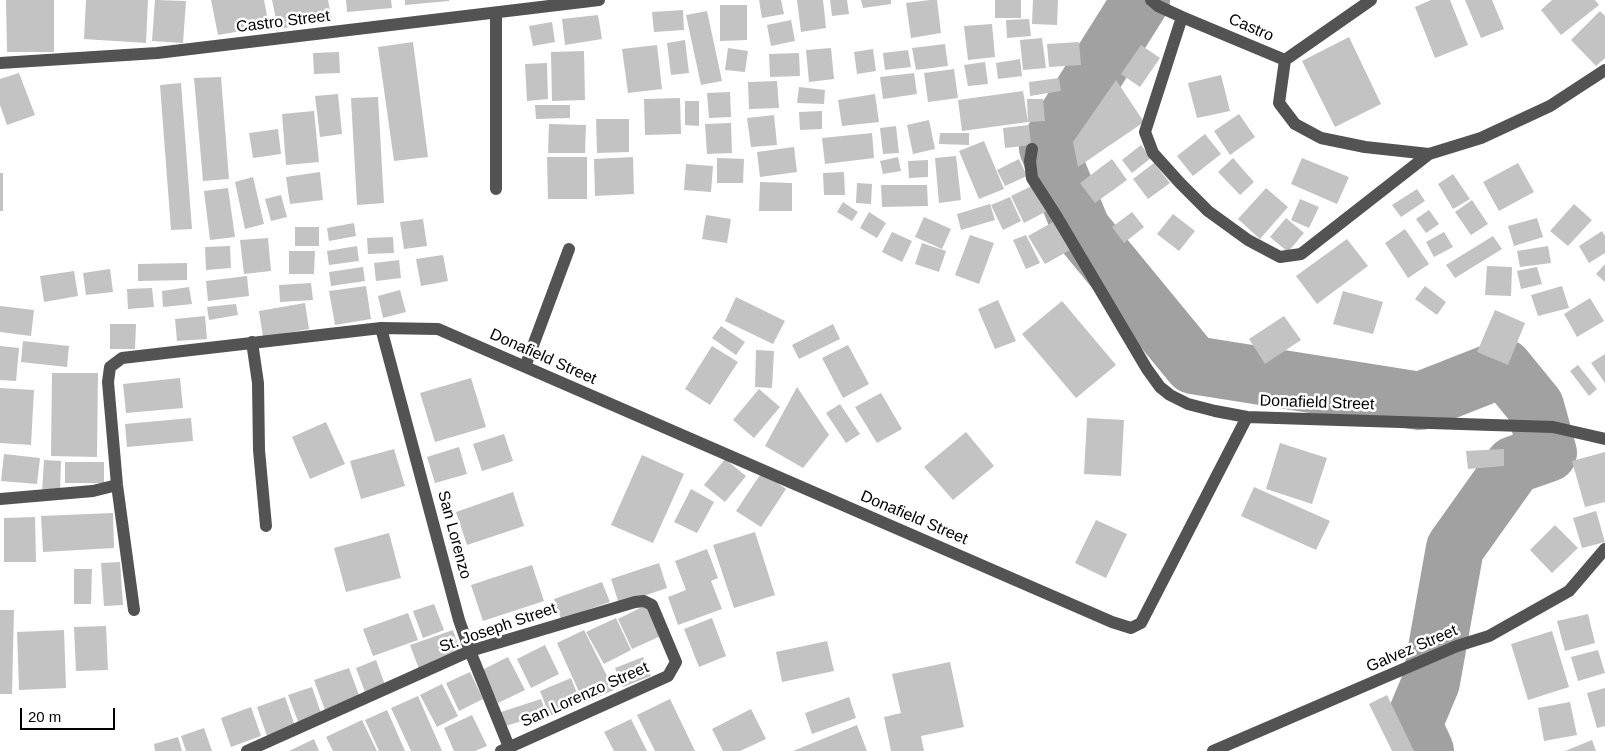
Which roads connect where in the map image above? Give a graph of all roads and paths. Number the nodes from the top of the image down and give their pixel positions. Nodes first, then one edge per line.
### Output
1 (599, 0) edge
2 (1371, 0) edge
3 (1155, 3) edge
4 (496, 13) junction
5 (1182, 17) junction
6 (1285, 60) junction
7 (0, 63) edge
8 (1605, 70) edge
9 (1032, 149) dead end
10 (1429, 154) junction
11 (496, 189) dead end
12 (569, 249) dead end
13 (381, 328) junction
14 (252, 342) junction
15 (524, 367) junction
16 (1247, 417) junction
17 (1605, 440) edge
18 (116, 485) junction
19 (0, 499) edge
20 (266, 526) dead end
21 (1605, 549) edge
22 (134, 610) dead end
23 (470, 651) junction
24 (676, 662) joint
25 (505, 749) edge
26 (246, 751) edge
27 (1214, 751) edge

1 - 4 street, Castro Street
2 - 6 street
3 - 5 street, Castro
4 - 7 street, Castro Street
4 - 11 street
5 - 6 street, Castro
5 - 10 street
6 - 10 street
8 - 10 street
9 - 16 street
12 - 15 street
13 - 14 street, Donafield Street
13 - 15 street, Donafield Street
13 - 23 street, San Lorenzo
14 - 18 street, Donafield Street
14 - 20 street
15 - 16 street, Donafield Street
16 - 17 street, Donafield Street
18 - 19 street
18 - 22 street
21 - 27 street, Galvez Street
23 - 24 street, St. Joseph Street
23 - 25 street, San Lorenzo
23 - 26 street, St. Joseph Street
24 - 25 street, San Lorenzo Street

